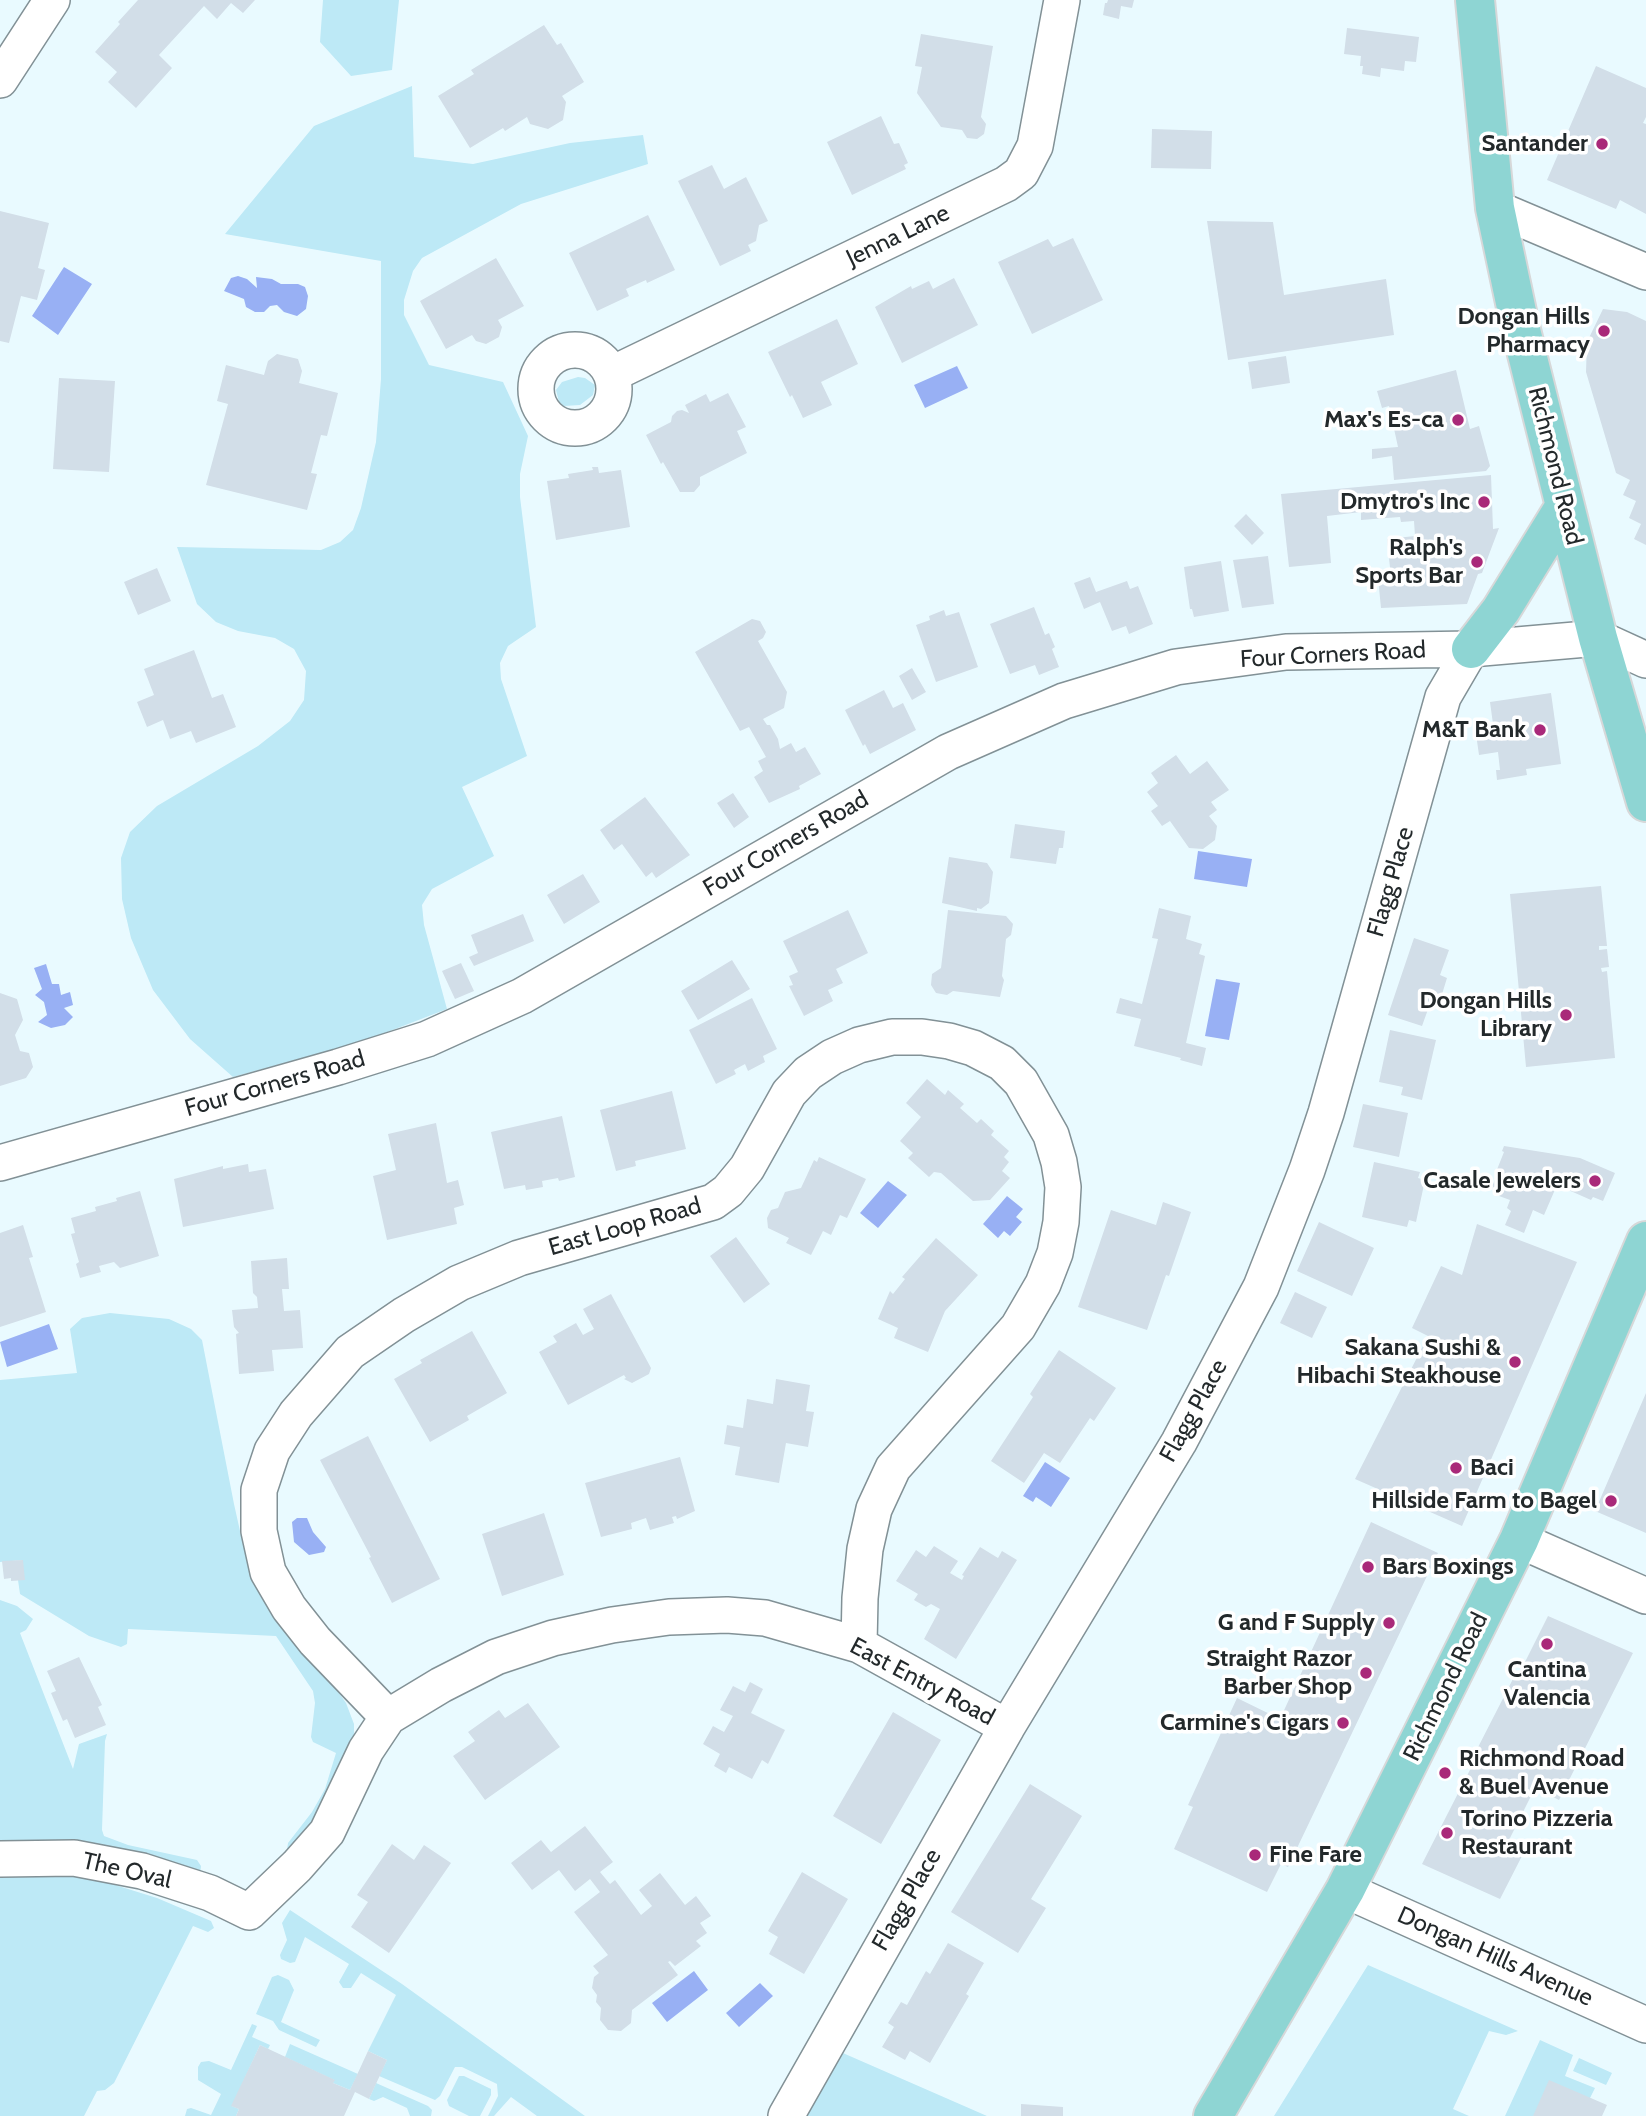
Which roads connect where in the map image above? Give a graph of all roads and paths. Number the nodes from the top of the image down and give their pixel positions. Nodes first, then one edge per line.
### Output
1 (52, 0) edge
2 (1062, 0) edge
3 (1475, 0) edge
4 (0, 80) edge
5 (1495, 208) junction
6 (1646, 272) edge
7 (612, 373) dead end
8 (1565, 506) junction
9 (1598, 638) junction
10 (1471, 649) junction
11 (1646, 660) edge
12 (1646, 802) edge
13 (0, 1163) edge
14 (1646, 1241) edge
15 (1519, 1540) junction
16 (1646, 1596) edge
17 (859, 1645) junction
18 (388, 1717) junction
19 (1007, 1727) junction
20 (0, 1859) edge
21 (1345, 1889) junction
22 (249, 1912) joint
23 (1646, 2025) edge
24 (786, 2116) edge
25 (1213, 2116) edge

1 - 4 street
2 - 7 street, Jenna Lane
3 - 5 main road, Richmond Road
5 - 6 street
5 - 8 main road, Richmond Road
8 - 9 main road, Richmond Road
8 - 10 main road
9 - 10 street, Four Corners Road
9 - 11 street
9 - 12 main road, Richmond Road
10 - 13 street, Four Corners Road
10 - 19 street, Flagg Place
14 - 15 main road, Richmond Road
15 - 16 street
15 - 21 main road, Richmond Road
17 - 18 street, East Entry Road
17 - 18 street, East Loop Road
17 - 19 street, East Entry Road
18 - 22 street, East Entry Road
19 - 24 street, Flagg Place
20 - 22 street, The Oval
21 - 23 street, Dongan Hills Avenue
21 - 25 main road, Richmond Road

